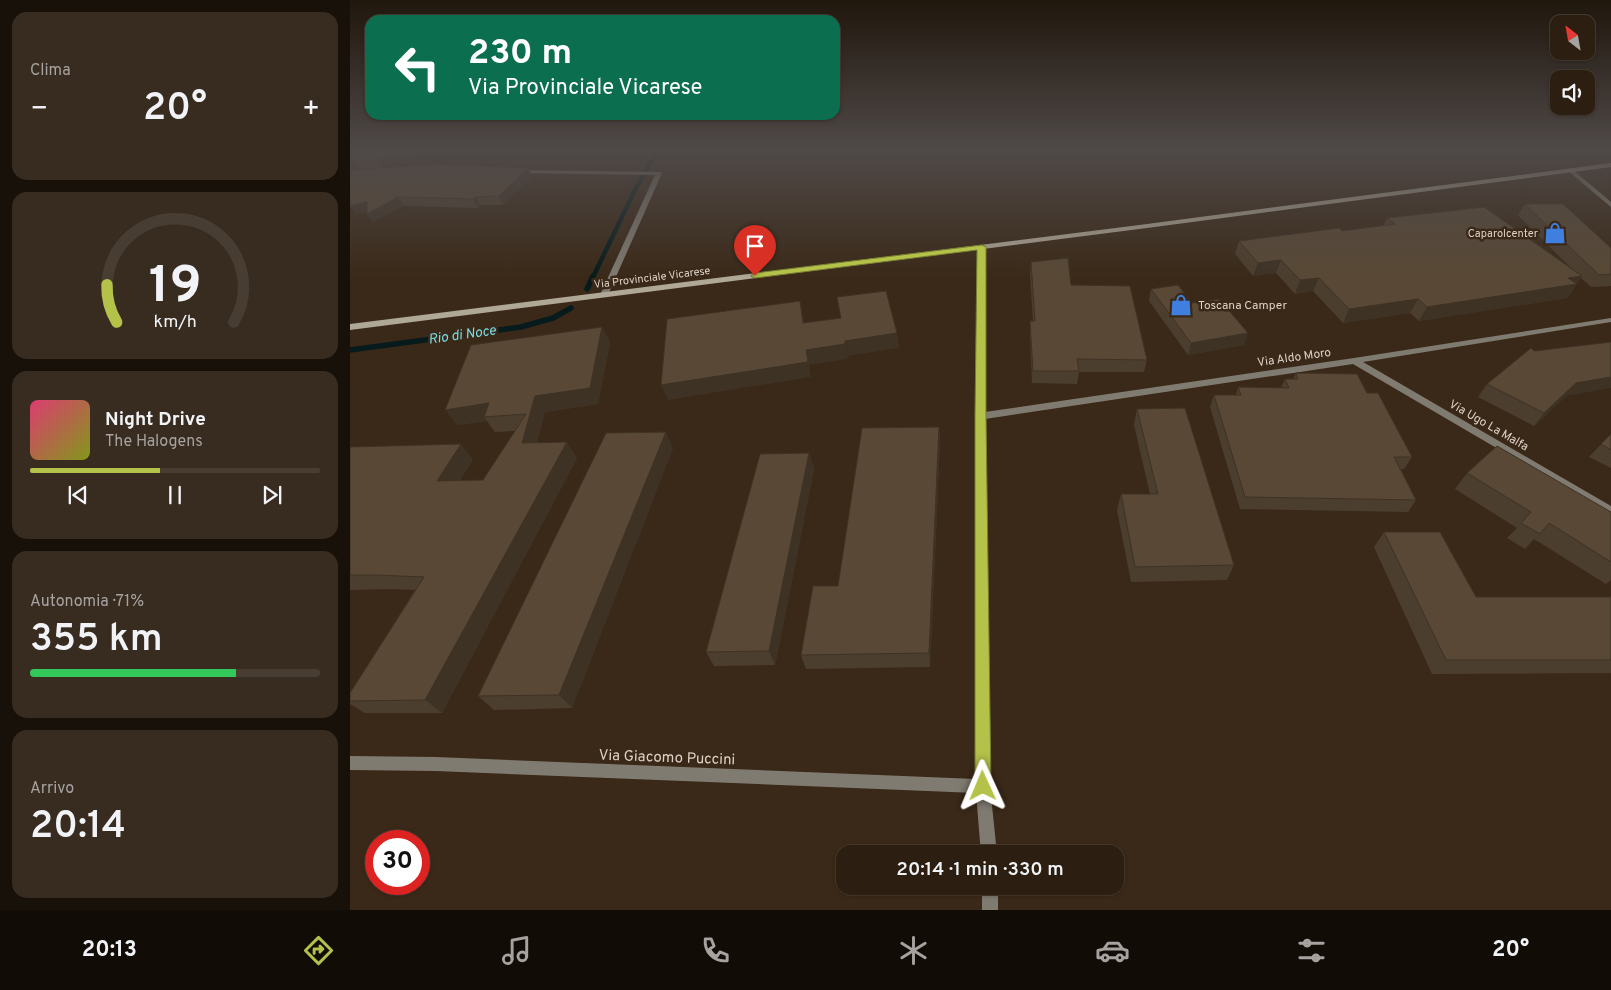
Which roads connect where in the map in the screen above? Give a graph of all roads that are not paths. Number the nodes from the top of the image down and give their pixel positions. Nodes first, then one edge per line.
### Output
1 (650, 192) edge
2 (1398, 192) edge
3 (1596, 192) edge
4 (1611, 205) edge
5 (982, 247) junction
6 (604, 295) junction
7 (1611, 320) edge
8 (350, 327) edge
9 (1354, 361) junction
10 (980, 416) junction
11 (1611, 511) edge
12 (350, 763) edge
13 (983, 786) junction
14 (988, 845) edge
15 (990, 895) edge
16 (990, 910) edge

1 - 6 street
2 - 5 main road, Via Provinciale Vicarese
3 - 4 street
5 - 6 main road, Via Provinciale Vicarese
5 - 10 street
6 - 8 main road, Via Provinciale Vicarese
7 - 9 street, Via Aldo Moro
9 - 10 street, Via Aldo Moro
9 - 11 street, Via Ugo La Malfa
10 - 13 street
12 - 13 street, Via Giacomo Puccini
13 - 14 street
15 - 16 street

